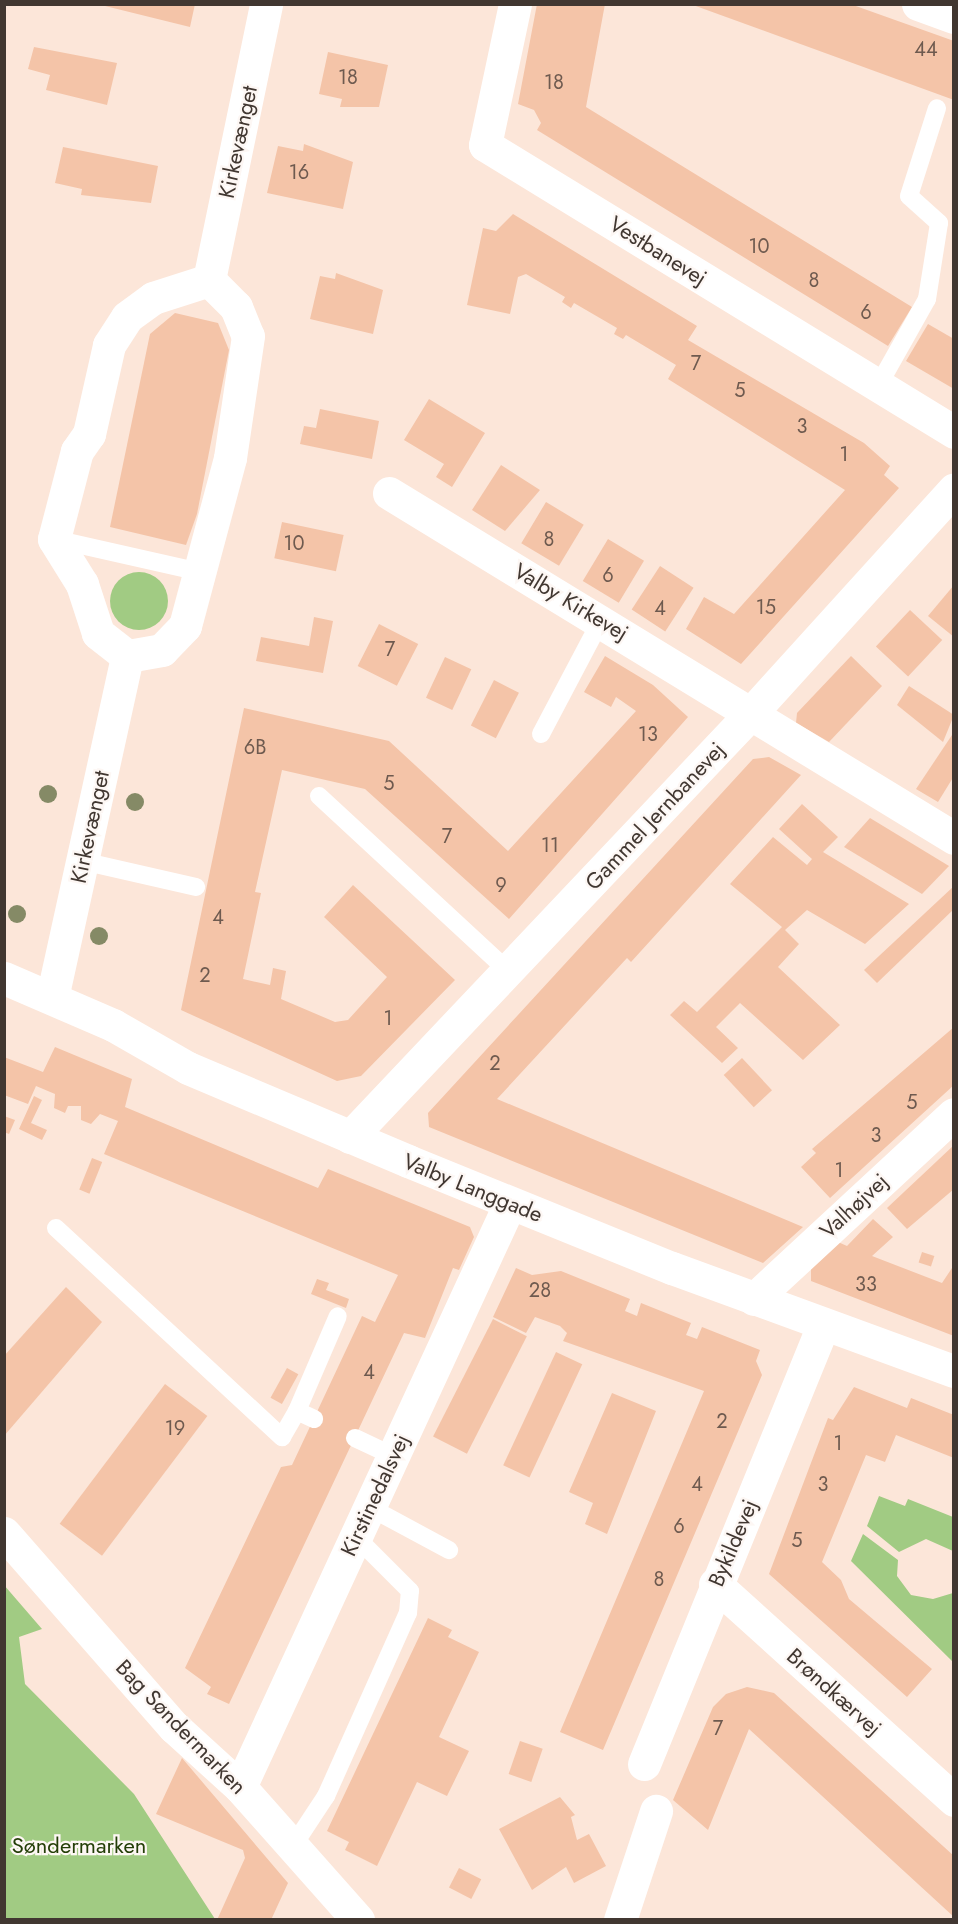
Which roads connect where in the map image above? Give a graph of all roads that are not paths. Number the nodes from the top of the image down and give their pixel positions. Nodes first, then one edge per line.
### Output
1 (266, 4) edge
2 (515, 4) edge
3 (918, 4) edge
4 (954, 17) edge
5 (937, 108) dead end
6 (209, 280) junction
7 (878, 386) junction
8 (954, 432) edge
9 (954, 489) edge
10 (389, 493) dead end
11 (54, 539) junction
12 (200, 572) junction
13 (601, 620) junction
14 (127, 656) junction
15 (753, 711) junction
16 (541, 734) dead end
17 (319, 796) dead end
18 (954, 838) edge
19 (82, 861) junction
20 (196, 887) dead end
21 (510, 972) junction
22 (4, 978) edge
23 (52, 998) junction
24 (954, 1114) edge
25 (350, 1137) junction
26 (510, 1203) junction
27 (56, 1228) dead end
28 (754, 1299) junction
29 (338, 1316) dead end
30 (824, 1324) junction
31 (954, 1371) edge
32 (297, 1411) junction
33 (314, 1419) dead end
34 (355, 1438) dead end
35 (393, 1456) junction
36 (364, 1518) junction
37 (4, 1533) edge
38 (449, 1550) dead end
39 (716, 1584) junction
40 (644, 1764) dead end
41 (240, 1787) junction
42 (954, 1800) edge
43 (656, 1810) dead end
44 (292, 1846) junction
45 (358, 1920) edge
46 (620, 1920) edge

1 - 6 street, Kirkevænget
2 - 7 street, Vestbanevej
3 - 4 street
5 - 7 lane
6 - 11 street
6 - 12 street
7 - 8 street, Vestbanevej
9 - 15 street, Gammel Jernbanevej
10 - 13 street, Valby Kirkevej
11 - 12 lane
11 - 14 street
12 - 14 street
13 - 15 street, Valby Kirkevej
13 - 16 lane
14 - 19 street, Kirkevænget
15 - 18 street
15 - 21 street, Gammel Jernbanevej
17 - 21 lane
19 - 20 lane
19 - 23 street, Kirkevænget
21 - 25 street, Gammel Jernbanevej
22 - 23 street, Valby Langgade
23 - 25 street, Valby Langgade
24 - 28 street, Valhøjvej
25 - 26 street, Valby Langgade
26 - 28 street, Valby Langgade
26 - 35 street, Kirstinedalsvej
27 - 32 lane
28 - 30 street, Valby Langgade
29 - 32 lane
30 - 31 street, Valby Langgade
30 - 39 street, Bykildevej
32 - 33 lane
34 - 35 lane
35 - 36 street, Kirstinedalsvej
36 - 38 lane
36 - 41 street, Kirstinedalsvej
36 - 44 lane
37 - 41 street, Bag Søndermarken
39 - 40 street, Bykildevej
39 - 42 street, Brøndkærvej
41 - 44 street, Bag Søndermarken
43 - 46 street
44 - 45 street, Bag Søndermarken

